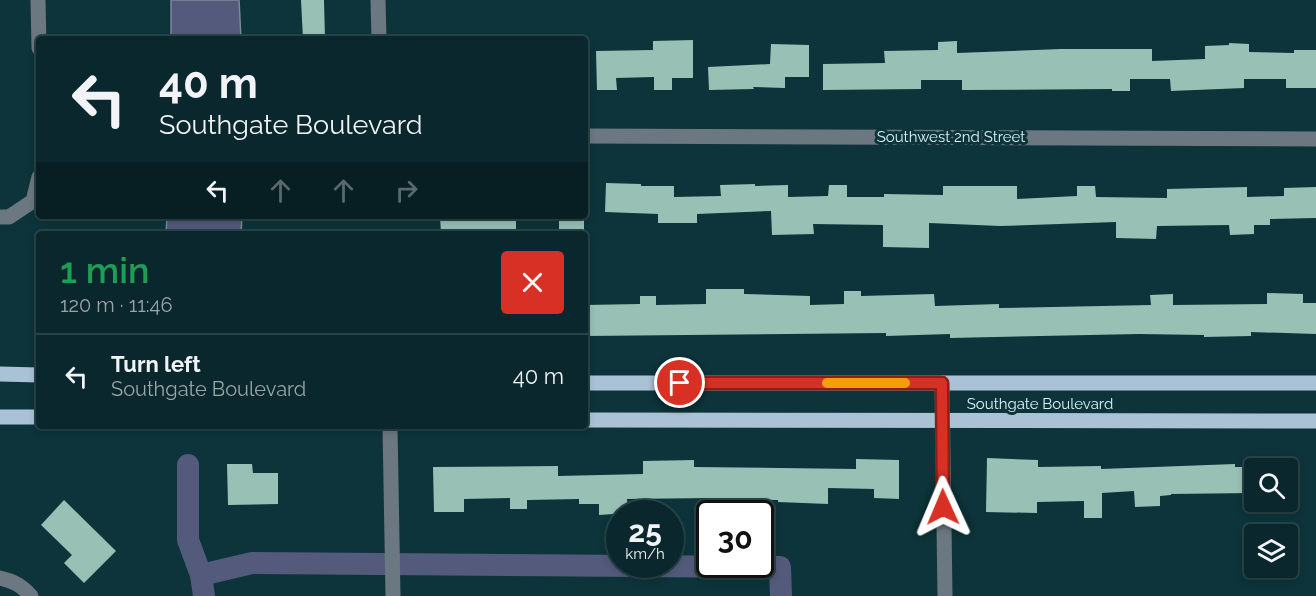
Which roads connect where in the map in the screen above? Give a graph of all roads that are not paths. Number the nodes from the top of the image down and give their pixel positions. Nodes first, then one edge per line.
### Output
1 (38, 0) edge
2 (378, 0) edge
3 (39, 36) edge
4 (379, 36) edge
5 (588, 136) edge
6 (1316, 139) edge
7 (36, 189) edge
8 (0, 217) edge
9 (0, 374) edge
10 (36, 375) edge
11 (588, 383) edge
12 (942, 383) junction
13 (1316, 383) edge
14 (0, 417) edge
15 (36, 417) edge
16 (588, 420) edge
17 (1316, 421) edge
18 (941, 422) junction
19 (390, 429) edge
20 (0, 578) edge
21 (31, 596) edge
22 (393, 596) edge
23 (945, 596) edge

1 - 3 street
2 - 4 street
5 - 6 street, Southwest 2nd Street
7 - 8 street
9 - 10 main road
11 - 12 main road, Southgate Boulevard
12 - 13 main road, Southgate Boulevard
12 - 18 street
14 - 15 main road
16 - 18 main road, Southgate Boulevard
17 - 18 main road, Southgate Boulevard
18 - 23 street
19 - 22 street
20 - 21 street

